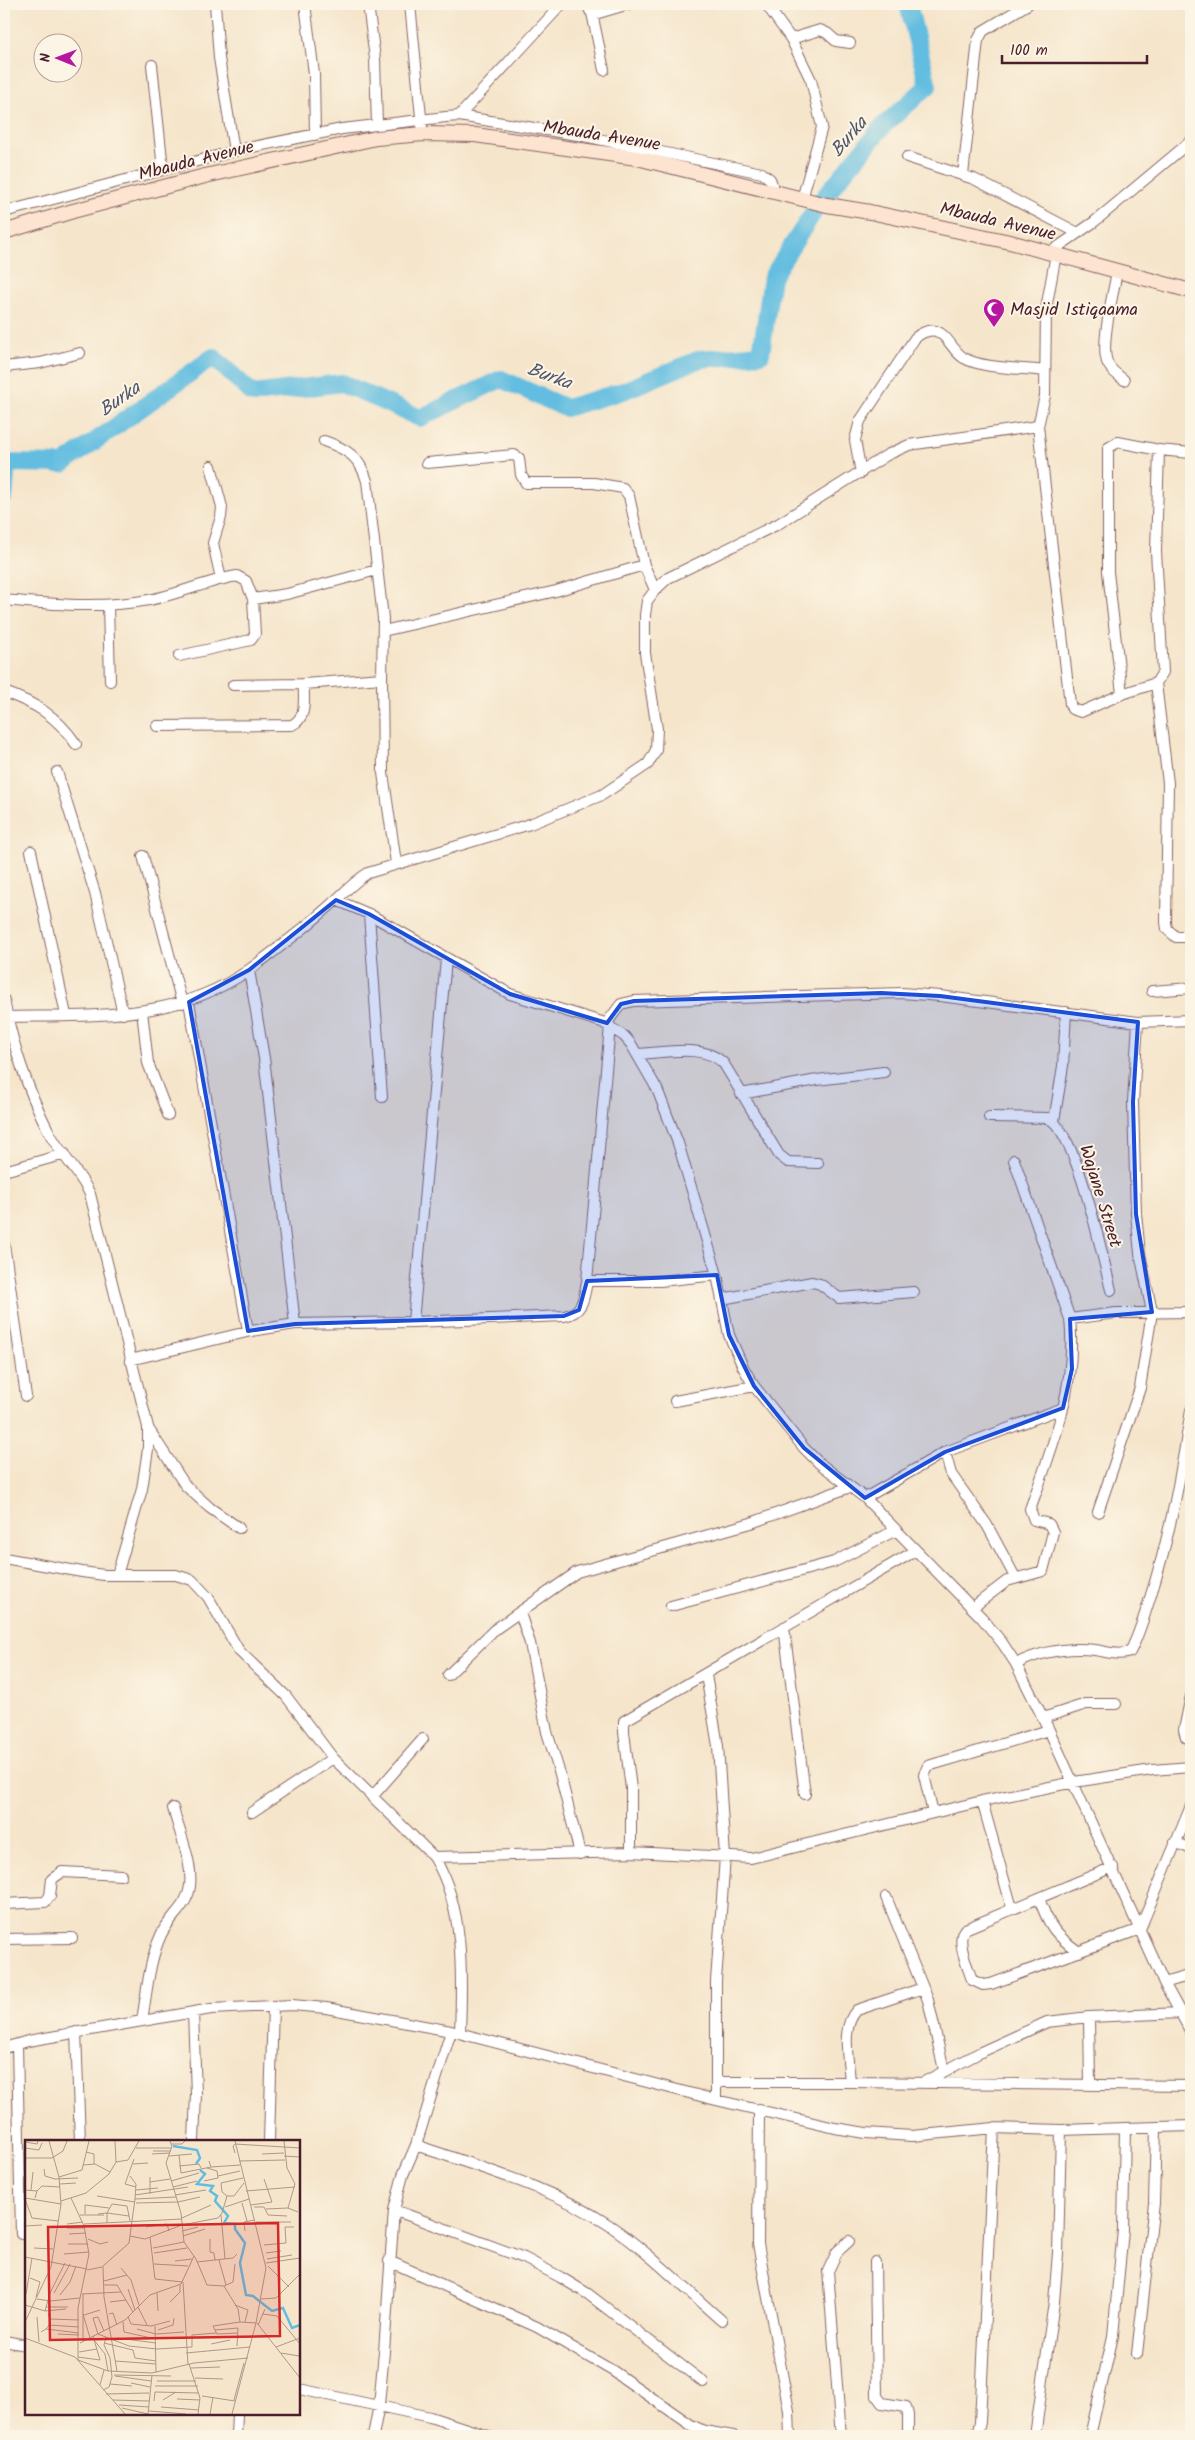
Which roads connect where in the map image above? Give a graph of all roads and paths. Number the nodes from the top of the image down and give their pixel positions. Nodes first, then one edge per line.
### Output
1 (215, 4) edge
2 (305, 4) edge
3 (368, 4) edge
4 (410, 4) edge
5 (562, 4) edge
6 (629, 4) edge
7 (766, 4) edge
8 (1028, 4) edge
9 (590, 8) edge
10 (791, 39) junction
11 (850, 43) dead end
12 (152, 64) dead end
13 (604, 70) dead end
14 (459, 116) junction
15 (377, 125) junction
16 (422, 127) junction
17 (315, 135) junction
18 (1191, 141) edge
19 (234, 151) junction
20 (907, 157) dead end
21 (163, 169) junction
22 (963, 175) junction
23 (775, 192) junction
24 (802, 199) junction
25 (4, 212) edge
26 (4, 232) edge
27 (1078, 233) junction
28 (1053, 253) junction
29 (1117, 271) junction
30 (1191, 290) edge
31 (80, 353) dead end
32 (4, 367) edge
33 (1045, 371) junction
34 (1124, 380) dead end
35 (1038, 426) junction
36 (324, 441) dead end
37 (1159, 450) junction
38 (1191, 453) edge
39 (427, 463) dead end
40 (211, 466) dead end
41 (861, 473) junction
42 (644, 565) junction
43 (377, 570) junction
44 (221, 579) junction
45 (655, 590) junction
46 (253, 599) junction
47 (4, 600) edge
48 (108, 605) junction
49 (383, 630) junction
50 (179, 656) dead end
51 (382, 678) junction
52 (110, 681) dead end
53 (1156, 683) junction
54 (304, 684) junction
55 (233, 685) dead end
56 (4, 692) edge
57 (1122, 694) junction
58 (157, 726) dead end
59 (76, 744) dead end
60 (57, 772) dead end
61 (31, 852) dead end
62 (143, 856) dead end
63 (396, 863) junction
64 (336, 900) junction
65 (369, 914) junction
66 (1191, 937) edge
67 (446, 959) junction
68 (249, 970) junction
69 (1191, 988) edge
70 (1152, 991) dead end
71 (4, 1000) edge
72 (185, 1002) junction
73 (142, 1011) junction
74 (1066, 1012) junction
75 (123, 1014) junction
76 (66, 1015) junction
77 (5, 1017) edge
78 (1191, 1020) edge
79 (1138, 1022) junction
80 (608, 1025) junction
81 (638, 1054) junction
82 (884, 1072) dead end
83 (741, 1094) junction
84 (382, 1097) dead end
85 (168, 1115) dead end
86 (988, 1117) dead end
87 (1054, 1121) junction
88 (65, 1154) junction
89 (1014, 1160) dead end
90 (818, 1163) dead end
91 (4, 1171) edge
92 (4, 1244) edge
93 (717, 1275) junction
94 (587, 1281) junction
95 (1111, 1290) dead end
96 (914, 1292) dead end
97 (722, 1300) junction
98 (1152, 1312) junction
99 (1191, 1312) edge
100 (1070, 1319) junction
101 (413, 1322) junction
102 (295, 1324) junction
103 (248, 1331) junction
104 (130, 1360) junction
105 (754, 1386) junction
106 (26, 1396) dead end
107 (675, 1401) dead end
108 (1063, 1408) junction
109 (1191, 1410) edge
110 (148, 1427) junction
111 (945, 1452) junction
112 (850, 1487) junction
113 (865, 1498) junction
114 (1098, 1512) dead end
115 (239, 1528) dead end
116 (896, 1530) junction
117 (915, 1551) junction
118 (4, 1558) edge
119 (117, 1575) junction
120 (1015, 1577) junction
121 (671, 1606) dead end
122 (972, 1608) junction
123 (520, 1613) junction
124 (784, 1627) junction
125 (1016, 1664) junction
126 (448, 1675) dead end
127 (706, 1675) junction
128 (1191, 1696) edge
129 (1116, 1704) dead end
130 (1043, 1718) junction
131 (1049, 1730) junction
132 (423, 1739) dead end
133 (1191, 1740) edge
134 (333, 1758) junction
135 (1191, 1768) edge
136 (1074, 1782) junction
137 (805, 1794) dead end
138 (372, 1797) junction
139 (982, 1801) junction
140 (1191, 1806) edge
141 (173, 1808) dead end
142 (252, 1812) dead end
143 (933, 1813) junction
144 (1175, 1842) junction
145 (1191, 1849) edge
146 (631, 1852) junction
147 (580, 1854) junction
148 (434, 1857) junction
149 (724, 1857) junction
150 (1113, 1867) junction
151 (121, 1875) dead end
152 (886, 1897) dead end
153 (1039, 1898) junction
154 (4, 1904) edge
155 (1012, 1908) junction
156 (1140, 1929) junction
157 (72, 1938) dead end
158 (4, 1939) edge
159 (1079, 1952) junction
160 (1191, 1974) edge
161 (1164, 1983) junction
162 (924, 1988) junction
163 (273, 2006) junction
164 (193, 2012) junction
165 (1181, 2013) junction
166 (1089, 2016) junction
167 (142, 2020) junction
168 (76, 2032) junction
169 (456, 2032) junction
170 (1191, 2032) edge
171 (18, 2045) junction
172 (4, 2048) edge
173 (944, 2070) junction
174 (716, 2082) junction
175 (850, 2082) junction
176 (923, 2082) junction
177 (1090, 2085) junction
178 (1191, 2086) edge
179 (716, 2100) junction
180 (759, 2109) junction
181 (1191, 2126) edge
182 (994, 2128) junction
183 (1156, 2128) junction
184 (1125, 2129) junction
185 (1061, 2130) junction
186 (80, 2140) edge
187 (194, 2140) edge
188 (269, 2140) edge
189 (416, 2145) junction
190 (394, 2210) junction
191 (21, 2234) dead end
192 (849, 2241) dead end
193 (389, 2261) junction
194 (875, 2262) dead end
195 (722, 2321) dead end
196 (4, 2341) edge
197 (25, 2345) edge
198 (1137, 2354) dead end
199 (703, 2382) dead end
200 (300, 2389) edge
201 (379, 2405) junction
202 (237, 2415) edge
203 (236, 2436) edge
204 (373, 2436) edge
205 (488, 2436) edge
206 (733, 2436) edge
207 (790, 2436) edge
208 (841, 2436) edge
209 (908, 2436) edge
210 (977, 2436) edge
211 (1035, 2436) edge
212 (1090, 2436) edge

1 - 19 street
2 - 17 street
3 - 15 street
4 - 16 street
5 - 14 street
6 - 9 street
7 - 10 street
8 - 22 street
9 - 13 street
10 - 11 street
10 - 24 street
12 - 21 street
14 - 16 street
14 - 23 street
15 - 16 street
15 - 17 street
16 - 23 street, Mbauda Avenue
16 - 26 street, Mbauda Avenue
17 - 19 street
18 - 27 street
19 - 21 street
20 - 22 street
21 - 25 street
22 - 27 street
23 - 24 street, Mbauda Avenue
24 - 28 street, Mbauda Avenue
27 - 28 street
28 - 29 street, Mbauda Avenue
28 - 33 street
29 - 30 street, Mbauda Avenue
29 - 34 street
31 - 32 street
33 - 35 street
33 - 41 street
35 - 41 street
35 - 57 street
36 - 43 street
37 - 38 street
37 - 53 street
37 - 57 street
39 - 42 street
40 - 44 street
41 - 45 street
42 - 45 street
42 - 49 street
43 - 46 street
43 - 49 street
44 - 46 street
44 - 48 street
45 - 63 street
46 - 50 street
47 - 48 street
48 - 52 street
49 - 51 street
51 - 54 street
51 - 63 street
53 - 57 street
53 - 66 street
54 - 55 street
54 - 58 street
56 - 59 street
60 - 75 street
61 - 76 street
62 - 72 street
63 - 64 street
64 - 65 street
64 - 68 street
65 - 67 street
65 - 84 street
67 - 80 street
67 - 101 street
68 - 72 street
68 - 102 street
69 - 70 street
71 - 77 street
72 - 73 street
72 - 103 street
73 - 75 street
73 - 85 street
74 - 79 street
74 - 80 street
74 - 87 street
75 - 76 street
76 - 77 street
77 - 88 street
78 - 79 street
79 - 98 street
80 - 81 street
80 - 94 street
81 - 83 street
81 - 93 street
82 - 83 street
83 - 90 street
86 - 87 street
87 - 95 street, Wajane Street
88 - 91 street
88 - 104 street
89 - 100 street
92 - 106 street
93 - 94 street
93 - 97 street
94 - 101 street
96 - 97 street
97 - 105 street
98 - 99 street
98 - 100 street
98 - 114 street
100 - 108 street
101 - 102 street
102 - 103 street
103 - 104 street
104 - 110 street
105 - 107 street
105 - 112 street
108 - 111 street
108 - 120 street
109 - 125 street
110 - 115 street
110 - 119 street
111 - 113 street
111 - 120 street
112 - 113 street
112 - 123 street
113 - 116 street
116 - 117 street
116 - 121 street
117 - 122 street
117 - 124 street
118 - 119 street
119 - 134 street
120 - 122 street
122 - 125 street
123 - 126 street
123 - 147 street
124 - 127 street
124 - 137 street
125 - 130 street
127 - 146 street
127 - 149 street
128 - 133 street
129 - 130 street
130 - 131 street
131 - 136 street
131 - 143 street
132 - 138 street
134 - 138 street
134 - 142 street
135 - 136 street
136 - 139 street
136 - 150 street
138 - 148 street
139 - 143 street
139 - 155 street
140 - 144 street
141 - 167 street
143 - 149 street
144 - 145 street
144 - 156 street
146 - 147 street
146 - 149 street
147 - 148 street
148 - 169 street
149 - 174 street
150 - 153 street
150 - 156 street
151 - 154 street
152 - 162 street
153 - 155 street
153 - 159 street
155 - 159 street
156 - 159 street
156 - 161 street
157 - 158 street
160 - 161 street
161 - 165 street
162 - 173 street
162 - 175 street
163 - 164 street
163 - 169 street
163 - 188 street
164 - 167 street
164 - 187 street
165 - 166 street
165 - 170 street
166 - 173 street
166 - 177 street
167 - 168 street
168 - 171 street
168 - 186 street
169 - 179 street
169 - 189 street
171 - 172 street
171 - 191 street
173 - 176 street
174 - 175 street
174 - 179 street
175 - 176 street
176 - 177 street
177 - 178 street
179 - 180 street
180 - 182 street
180 - 207 street
181 - 183 street
182 - 185 street
182 - 210 street
183 - 184 street
183 - 198 street
184 - 185 street
184 - 212 street
185 - 211 street
189 - 190 street
189 - 195 street
190 - 193 street
190 - 199 street
192 - 208 street
193 - 201 street
193 - 206 street
194 - 209 street
196 - 197 street
200 - 201 street
201 - 204 street
201 - 205 street
202 - 203 street

